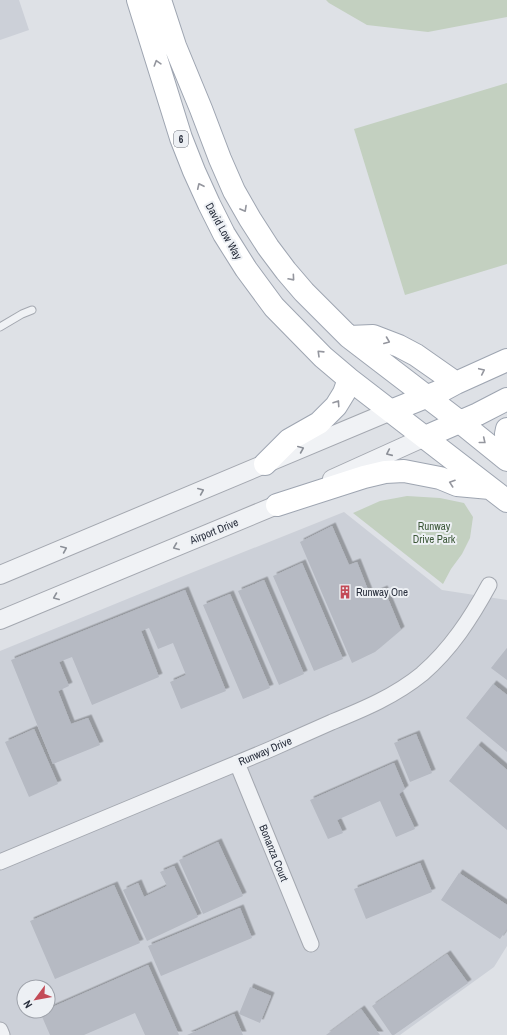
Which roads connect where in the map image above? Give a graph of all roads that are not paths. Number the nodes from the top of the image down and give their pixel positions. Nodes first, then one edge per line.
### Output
1 (138, 0) edge
2 (160, 0) edge
3 (32, 310) dead end
4 (0, 327) edge
5 (349, 337) junction
6 (507, 360) edge
7 (349, 379) junction
8 (456, 383) junction
9 (427, 397) junction
10 (507, 399) edge
11 (391, 411) junction
12 (460, 422) junction
13 (507, 429) edge
14 (425, 437) junction
15 (507, 453) edge
16 (507, 460) edge
17 (265, 464) junction
18 (499, 494) edge
19 (277, 505) junction
20 (0, 575) edge
21 (489, 585) dead end
22 (0, 620) edge
23 (237, 763) junction
24 (0, 862) edge
25 (310, 944) dead end
26 (0, 1030) edge
27 (2, 1035) edge

7 -> 1 main road, David Low Way / 6
2 -> 5 main road
3 - 4 lane
5 -> 8 main road
5 - 9 main road
8 -> 6 main road
7 - 11 main road, David Low Way / 6
17 -> 7 main road
8 - 9 main road
9 - 11 main road
9 - 12 main road
10 - 12 main road
11 - 14 main road, David Low Way / 6
17 -> 11 street
12 - 14 main road
12 -> 16 main road
13 - 15 main road
14 - 18 main road, David Low Way
14 -> 19 street, Airport Drive
20 -> 17 street
18 -> 19 main road
19 -> 22 street, Airport Drive
21 - 23 street, Runway Drive
23 - 24 street, Runway Drive
23 - 25 street, Bonanza Court
26 - 27 street

